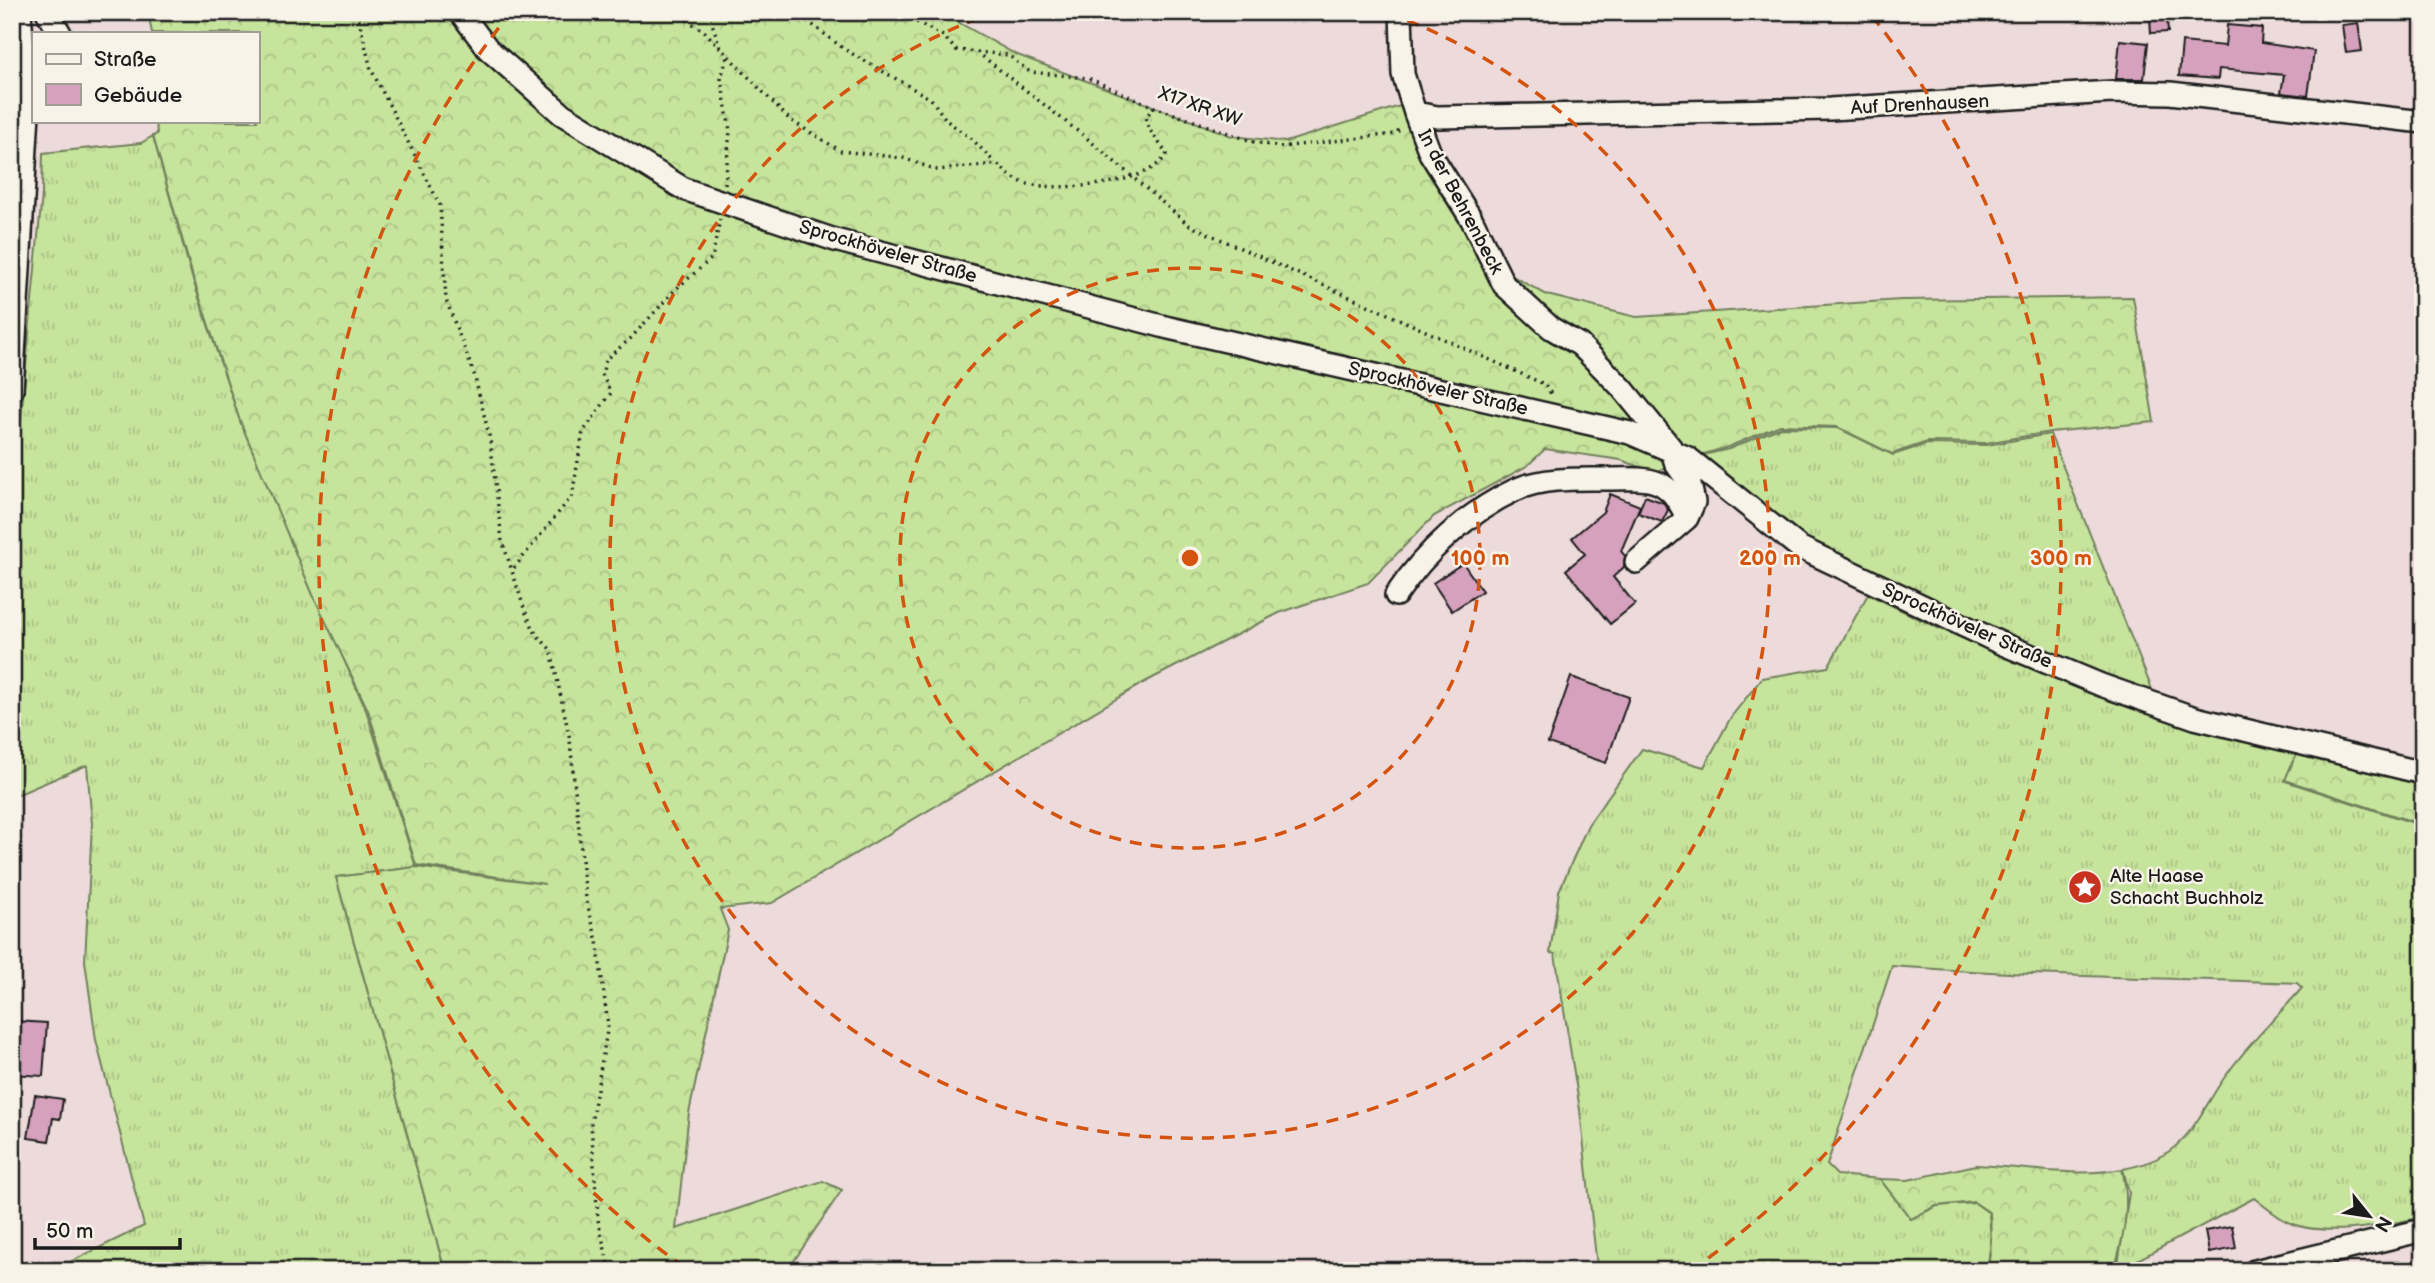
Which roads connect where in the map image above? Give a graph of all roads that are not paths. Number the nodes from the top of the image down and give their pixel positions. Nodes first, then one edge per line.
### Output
1 (20, 12) edge
2 (47, 12) edge
3 (460, 12) edge
4 (1401, 12) edge
5 (59, 32) edge
6 (1415, 113) junction
7 (2423, 122) edge
8 (12, 390) edge
9 (1671, 448) junction
10 (1687, 518) junction
11 (1636, 562) dead end
12 (1396, 595) dead end
13 (2423, 773) edge
14 (2423, 1230) edge
15 (2255, 1271) edge

1 - 8 street
2 - 5 street
3 - 9 street, Sprockhöveler Straße
4 - 6 street, In der Behrenbeck
6 - 7 street, Auf Drenhausen
6 - 9 street, In der Behrenbeck
9 - 10 street
9 - 13 street, Sprockhöveler Straße
10 - 11 street
10 - 12 street
14 - 15 street

